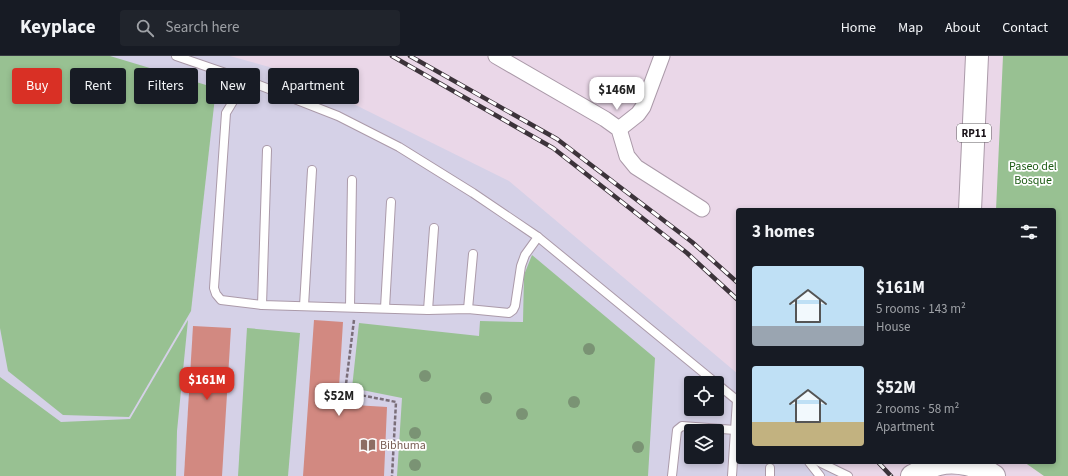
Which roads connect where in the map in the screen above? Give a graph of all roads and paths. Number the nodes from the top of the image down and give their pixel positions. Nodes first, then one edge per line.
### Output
1 (176, 56) edge
2 (496, 56) edge
3 (662, 56) edge
4 (977, 56) edge
5 (211, 68) edge
6 (260, 85) edge
7 (231, 104) edge
8 (619, 129) junction
9 (267, 150) dead end
10 (312, 170) dead end
11 (352, 180) dead end
12 (391, 202) dead end
13 (970, 208) edge
14 (702, 209) dead end
15 (434, 228) dead end
16 (538, 237) junction
17 (473, 254) dead end
18 (262, 305) junction
19 (304, 306) junction
20 (350, 307) junction
21 (385, 308) junction
22 (468, 309) junction
23 (428, 310) junction
24 (354, 318) dead end
25 (708, 376) edge
26 (724, 389) edge
27 (736, 399) edge
28 (736, 430) joint
29 (811, 464) edge
30 (823, 464) edge
31 (937, 464) edge
32 (963, 464) edge
33 (991, 471) edge
34 (392, 476) edge
35 (672, 476) edge
36 (732, 476) edge
37 (820, 476) edge
38 (848, 476) edge
39 (912, 476) edge

1 - 5 lane
2 - 8 street
3 - 8 street
4 - 13 highway, RP11
6 - 16 lane
7 - 18 lane
8 - 14 street
9 - 18 lane
10 - 19 lane
11 - 20 lane
12 - 21 lane
15 - 23 lane
16 - 22 lane
16 - 25 lane
17 - 22 lane
18 - 19 lane
19 - 20 lane
20 - 21 lane
21 - 23 lane
22 - 23 lane
24 - 34 path
26 - 27 lane
28 - 35 lane
28 - 36 lane
29 - 37 lane
30 - 38 lane
31 - 39 highway
32 - 33 highway

